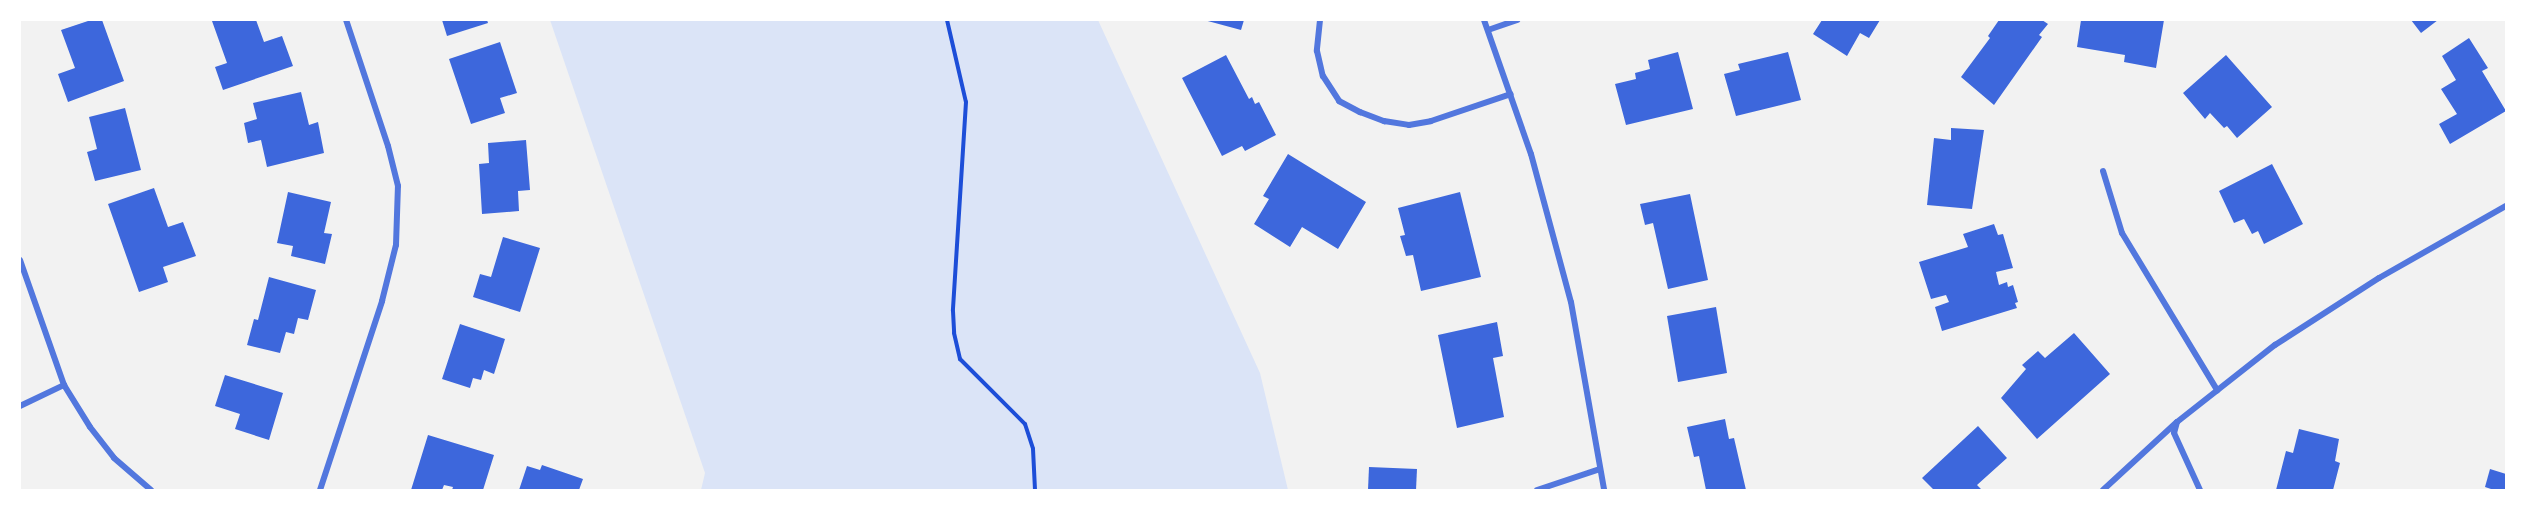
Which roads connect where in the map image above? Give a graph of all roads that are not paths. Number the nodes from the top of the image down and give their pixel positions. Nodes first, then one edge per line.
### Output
1 (346, 20) edge
2 (1320, 20) edge
3 (1484, 20) edge
4 (1517, 20) edge
5 (1488, 30) junction
6 (1511, 94) junction
7 (2103, 171) dead end
8 (2506, 206) edge
9 (20, 260) edge
10 (64, 385) junction
11 (2217, 390) junction
12 (20, 406) edge
13 (2177, 422) junction
14 (1600, 469) junction
15 (151, 490) edge
16 (320, 490) edge
17 (1537, 490) edge
18 (1604, 490) edge
19 (2103, 490) edge
20 (2200, 490) edge

1 - 16 street
2 - 6 street
3 - 5 street
4 - 5 street
5 - 6 street
6 - 14 street
7 - 11 street
8 - 11 street
9 - 10 street
10 - 12 street
10 - 15 street
11 - 13 street
13 - 19 street
13 - 20 street
14 - 17 street
14 - 18 street

